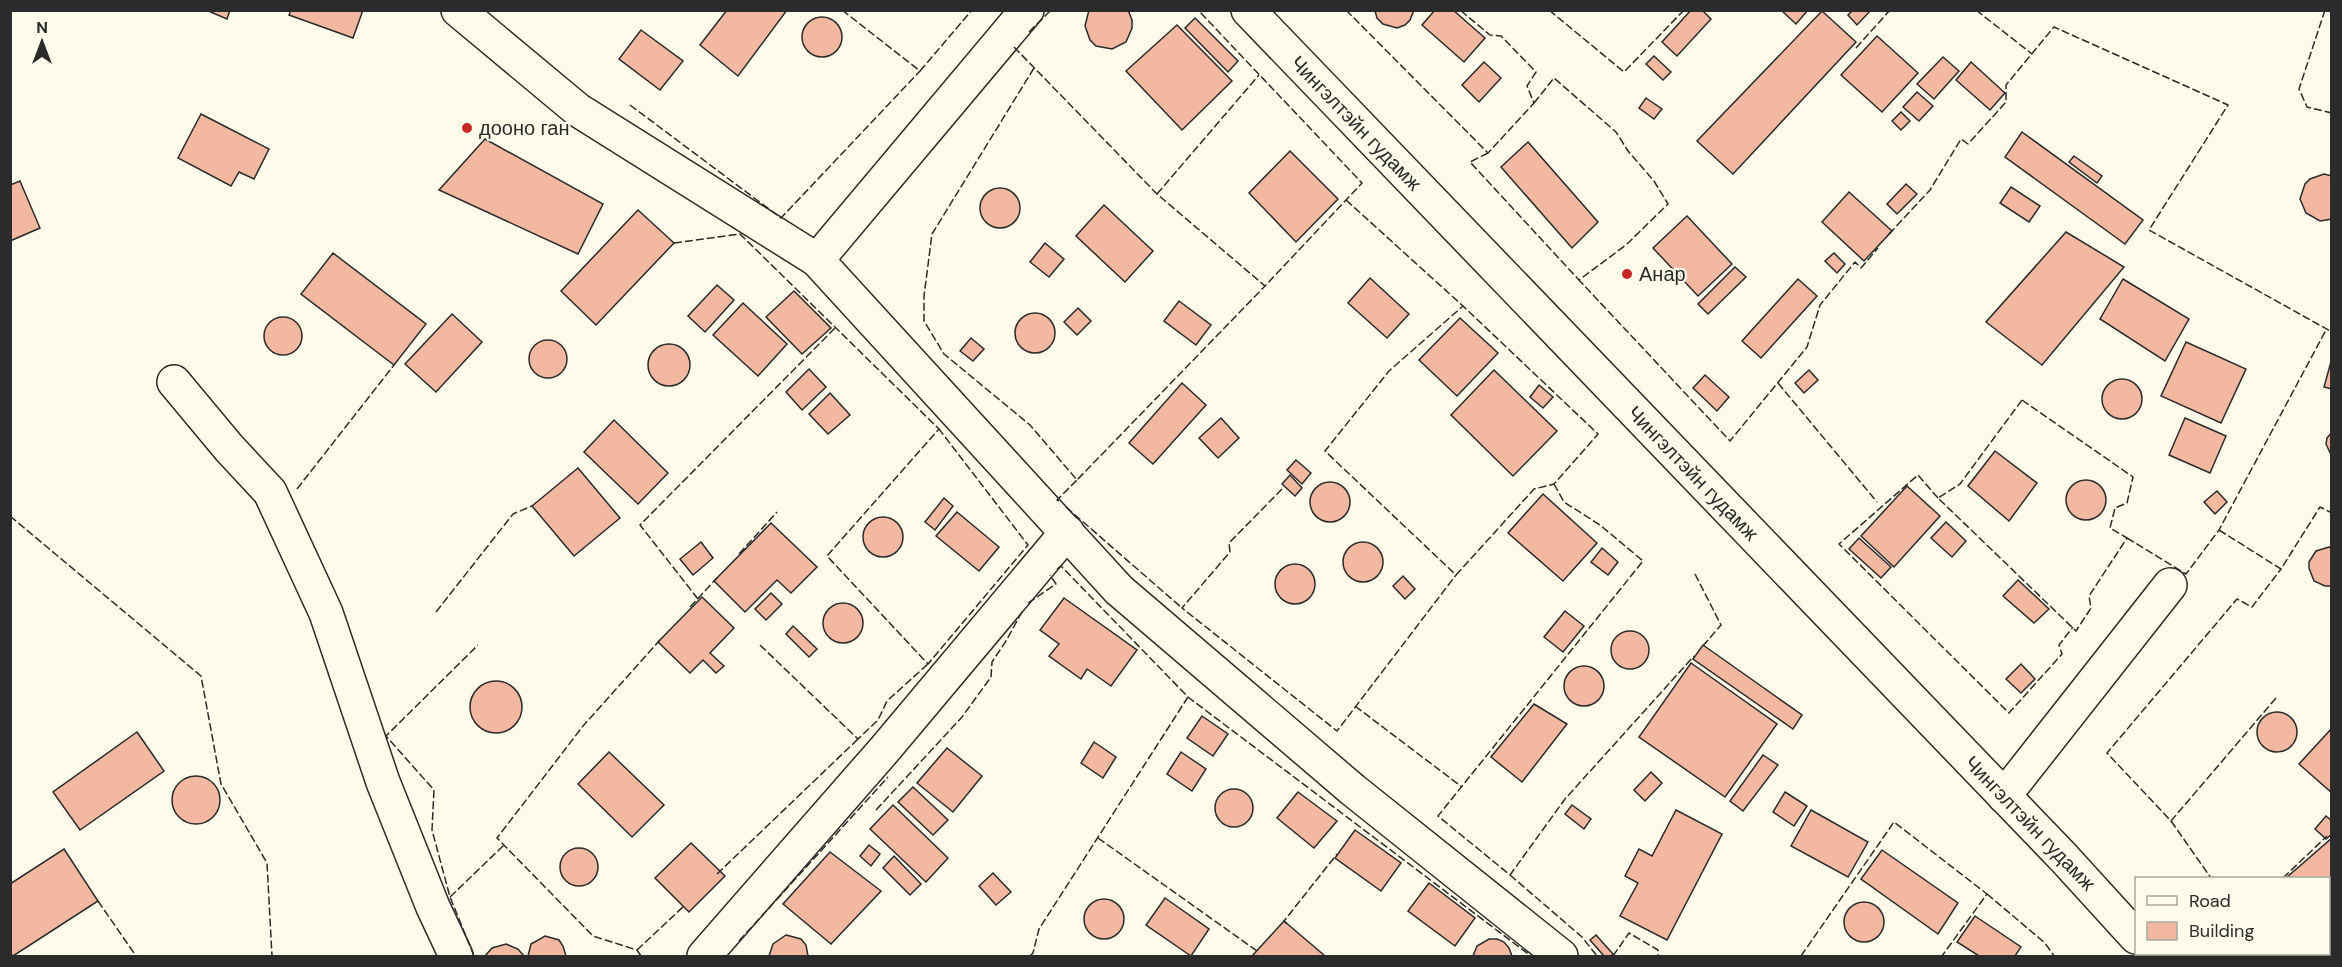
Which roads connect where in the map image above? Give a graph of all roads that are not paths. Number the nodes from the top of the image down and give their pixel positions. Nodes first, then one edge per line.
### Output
1 (458, 10) edge
2 (1027, 10) edge
3 (1248, 10) edge
4 (817, 260) junction
5 (174, 382) dead end
6 (1067, 532) junction
7 (2170, 585) dead end
8 (2004, 796) junction
9 (2135, 936) edge
10 (456, 957) edge
11 (704, 957) edge
12 (1561, 957) edge

1 - 4 street
2 - 4 street
3 - 8 street, Чингэлтэйн гудамж
4 - 6 street
5 - 10 street
6 - 11 street
6 - 12 street
7 - 8 street
8 - 9 street, Чингэлтэйн гудамж

